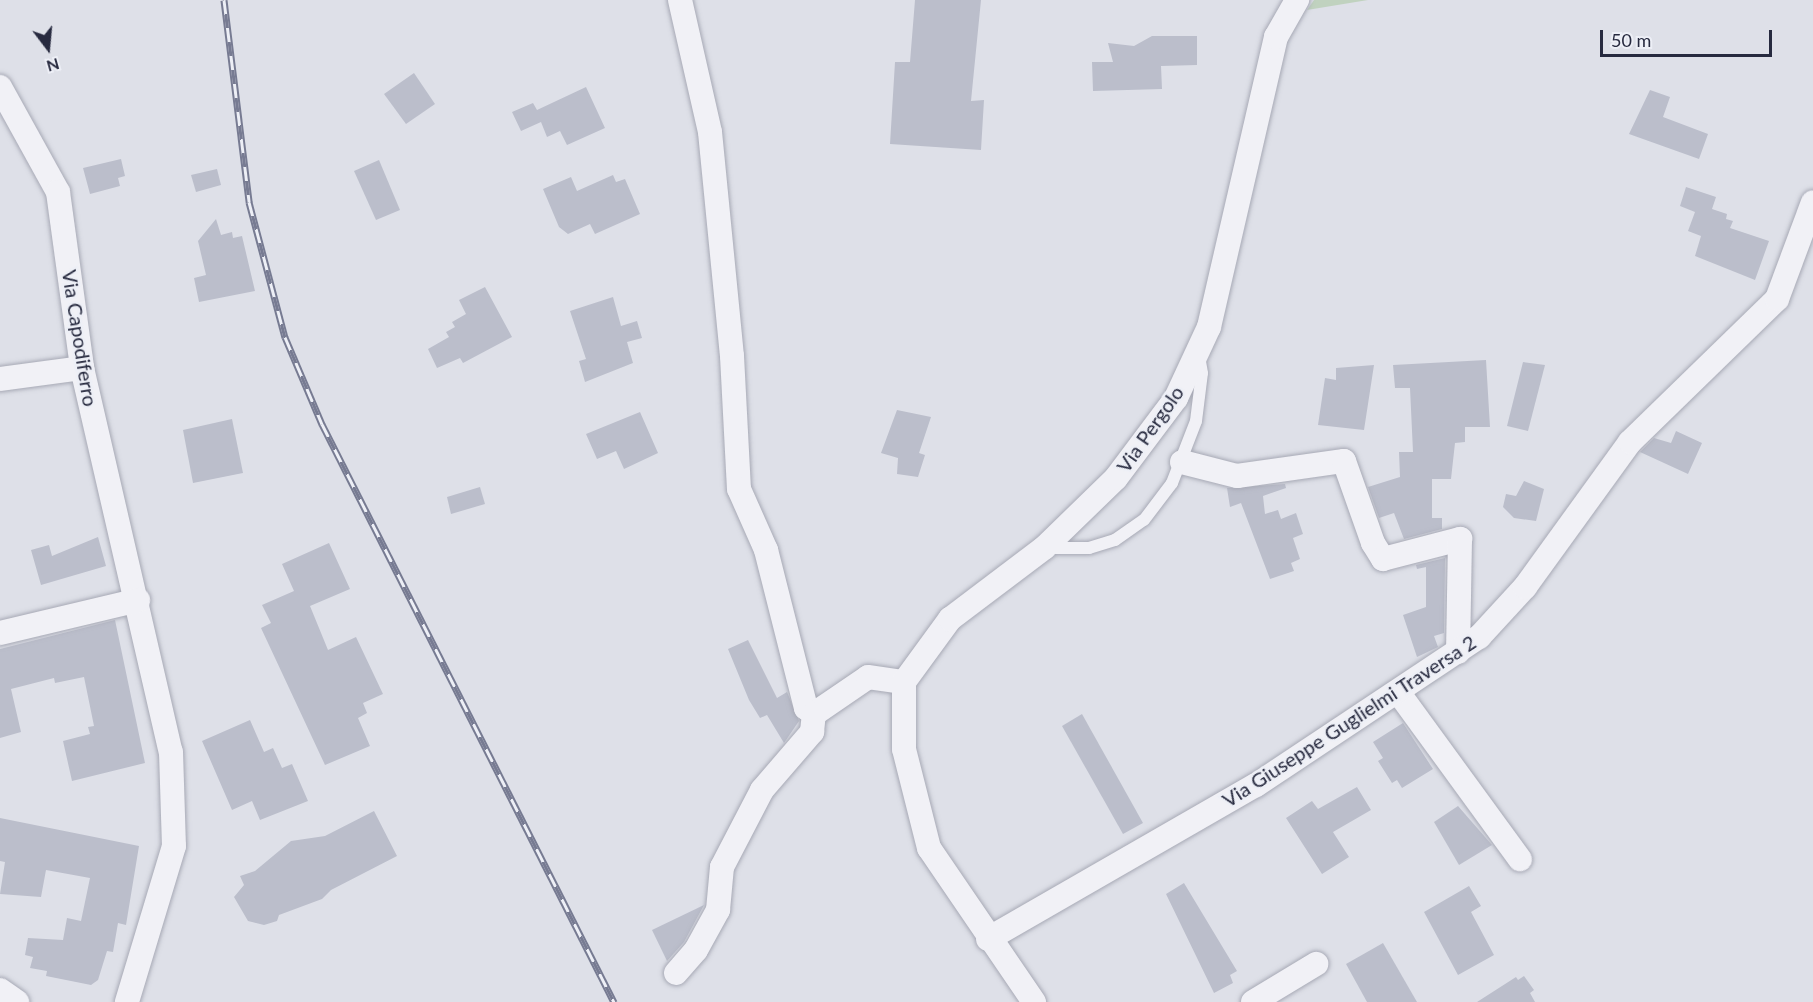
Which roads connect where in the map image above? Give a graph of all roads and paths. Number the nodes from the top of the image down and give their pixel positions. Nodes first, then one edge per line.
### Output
1 (680, 0) edge
2 (1297, 0) edge
3 (0, 87) edge
4 (1813, 202) edge
5 (1198, 350) junction
6 (82, 368) junction
7 (0, 379) edge
8 (1182, 462) junction
9 (1044, 548) junction
10 (138, 600) junction
11 (0, 633) edge
12 (1458, 652) junction
13 (904, 682) junction
14 (1398, 692) junction
15 (814, 714) junction
16 (1520, 858) dead end
17 (988, 939) junction
18 (1316, 964) dead end
19 (676, 973) dead end
20 (0, 990) edge
21 (17, 1002) edge
22 (127, 1002) edge
23 (1034, 1002) edge
24 (1253, 1002) edge

1 - 15 street
2 - 5 street, Via Pergolo
3 - 6 street, Via Capodiferro
4 - 12 street, Via Giuseppe Guglielmi Traversa 2
5 - 8 lane
5 - 9 street, Via Pergolo
6 - 7 street
6 - 10 street, Via Capodiferro
8 - 9 lane
8 - 12 street
9 - 13 street, Via Pergolo
10 - 11 street
10 - 22 street, Via Capodiferro
12 - 14 street, Via Giuseppe Guglielmi Traversa 2
13 - 15 street
13 - 17 street
14 - 16 street
14 - 17 street, Via Giuseppe Guglielmi Traversa 2
15 - 19 street
17 - 23 street
18 - 24 street
20 - 21 street

